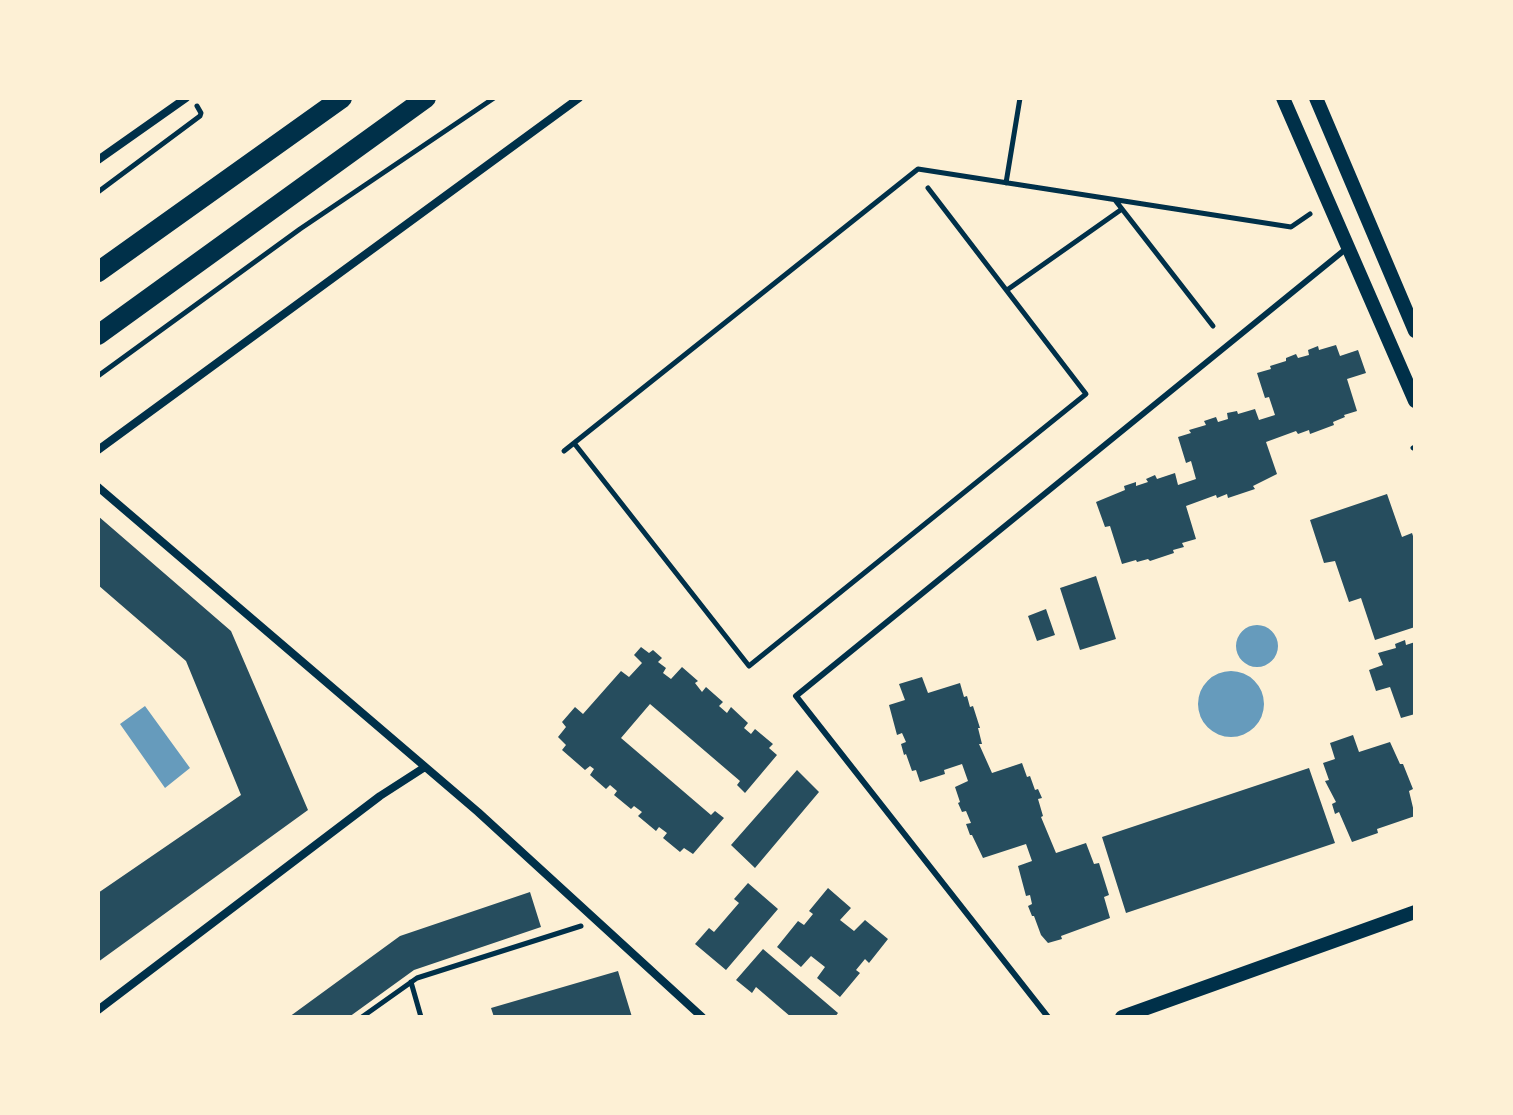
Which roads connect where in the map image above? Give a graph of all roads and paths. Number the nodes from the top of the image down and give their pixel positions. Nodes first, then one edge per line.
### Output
1 (189, 98) edge
2 (342, 98) edge
3 (426, 98) edge
4 (494, 98) edge
5 (579, 98) edge
6 (1020, 98) edge
7 (1283, 98) edge
8 (1316, 98) edge
9 (98, 160) edge
10 (1006, 183) junction
11 (928, 188) dead end
12 (98, 192) edge
13 (1115, 200) junction
14 (1122, 209) junction
15 (1310, 214) dead end
16 (1347, 248) junction
17 (98, 272) edge
18 (1007, 290) junction
19 (1213, 326) dead end
20 (1415, 331) edge
21 (98, 335) edge
22 (98, 376) edge
23 (1415, 401) edge
24 (574, 443) junction
25 (98, 450) edge
26 (564, 451) dead end
27 (98, 487) edge
28 (425, 767) junction
29 (1415, 912) edge
30 (597, 921) junction
31 (411, 982) junction
32 (98, 1010) edge
33 (362, 1017) edge
34 (421, 1017) edge
35 (702, 1017) edge
36 (1048, 1017) edge
37 (1122, 1017) edge

1 - 9 street
1 - 12 path
2 - 17 main road
3 - 21 main road
4 - 22 path
5 - 25 street
6 - 10 path
7 - 16 street
8 - 20 street
10 - 13 path
10 - 24 path
11 - 18 path
13 - 14 path
13 - 15 path
14 - 18 path
14 - 19 path
16 - 23 street
16 - 36 lane
18 - 24 path
24 - 26 path
27 - 28 street
28 - 30 street
28 - 32 street
29 - 37 street
30 - 31 path
30 - 35 street
31 - 33 path
31 - 34 path

